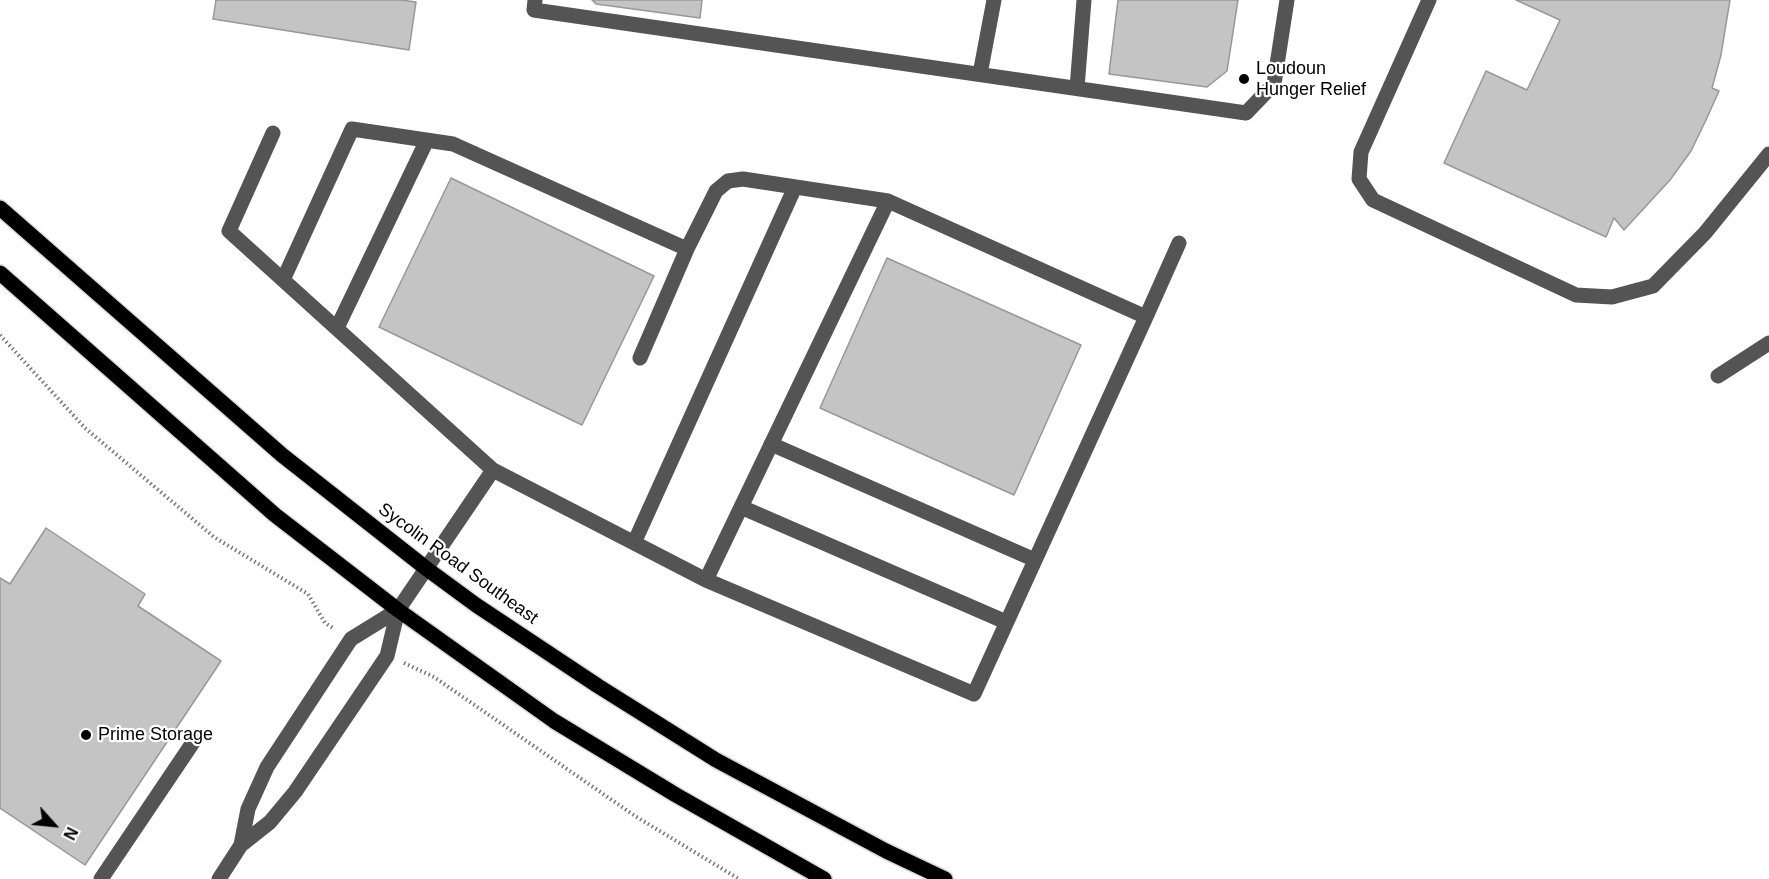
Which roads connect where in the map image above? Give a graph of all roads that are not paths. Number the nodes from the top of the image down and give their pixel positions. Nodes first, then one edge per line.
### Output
1 (535, 0) edge
2 (994, 0) edge
3 (1083, 0) edge
4 (1287, 0) edge
5 (1429, 0) edge
6 (980, 74) junction
7 (1077, 88) junction
8 (273, 133) dead end
9 (427, 140) junction
10 (1769, 154) edge
11 (795, 187) junction
12 (888, 201) junction
13 (0, 208) edge
14 (1179, 243) dead end
15 (687, 249) junction
16 (0, 273) edge
17 (283, 280) junction
18 (1146, 317) junction
19 (336, 328) junction
20 (1769, 343) edge
21 (640, 358) dead end
22 (1718, 376) dead end
23 (771, 444) junction
24 (493, 470) junction
25 (741, 507) junction
26 (634, 543) junction
27 (1035, 560) junction
28 (427, 569) junction
29 (706, 580) junction
30 (398, 610) junction
31 (1006, 622) junction
32 (196, 738) dead end
33 (242, 845) junction
34 (101, 879) edge
35 (219, 879) edge
36 (824, 879) edge
37 (945, 879) edge

1 - 6 street
2 - 6 street
3 - 7 street
4 - 7 street
5 - 10 street
6 - 7 street
8 - 17 street
9 - 15 street
9 - 17 street
9 - 19 street
11 - 12 street
11 - 15 street
11 - 26 street
12 - 18 street
12 - 23 street
13 - 28 main road, Sycolin Road Southeast
14 - 18 street
15 - 21 street
16 - 30 main road
17 - 19 street
18 - 27 street
19 - 24 street
20 - 22 street
23 - 25 street
23 - 27 street
24 - 26 street
24 - 28 street
25 - 29 street
25 - 31 street
26 - 29 street
27 - 31 street
28 - 30 street
28 - 37 main road, Sycolin Road Southeast
29 - 31 street
30 - 33 street
30 - 33 street
30 - 36 main road
32 - 34 street
33 - 35 street

